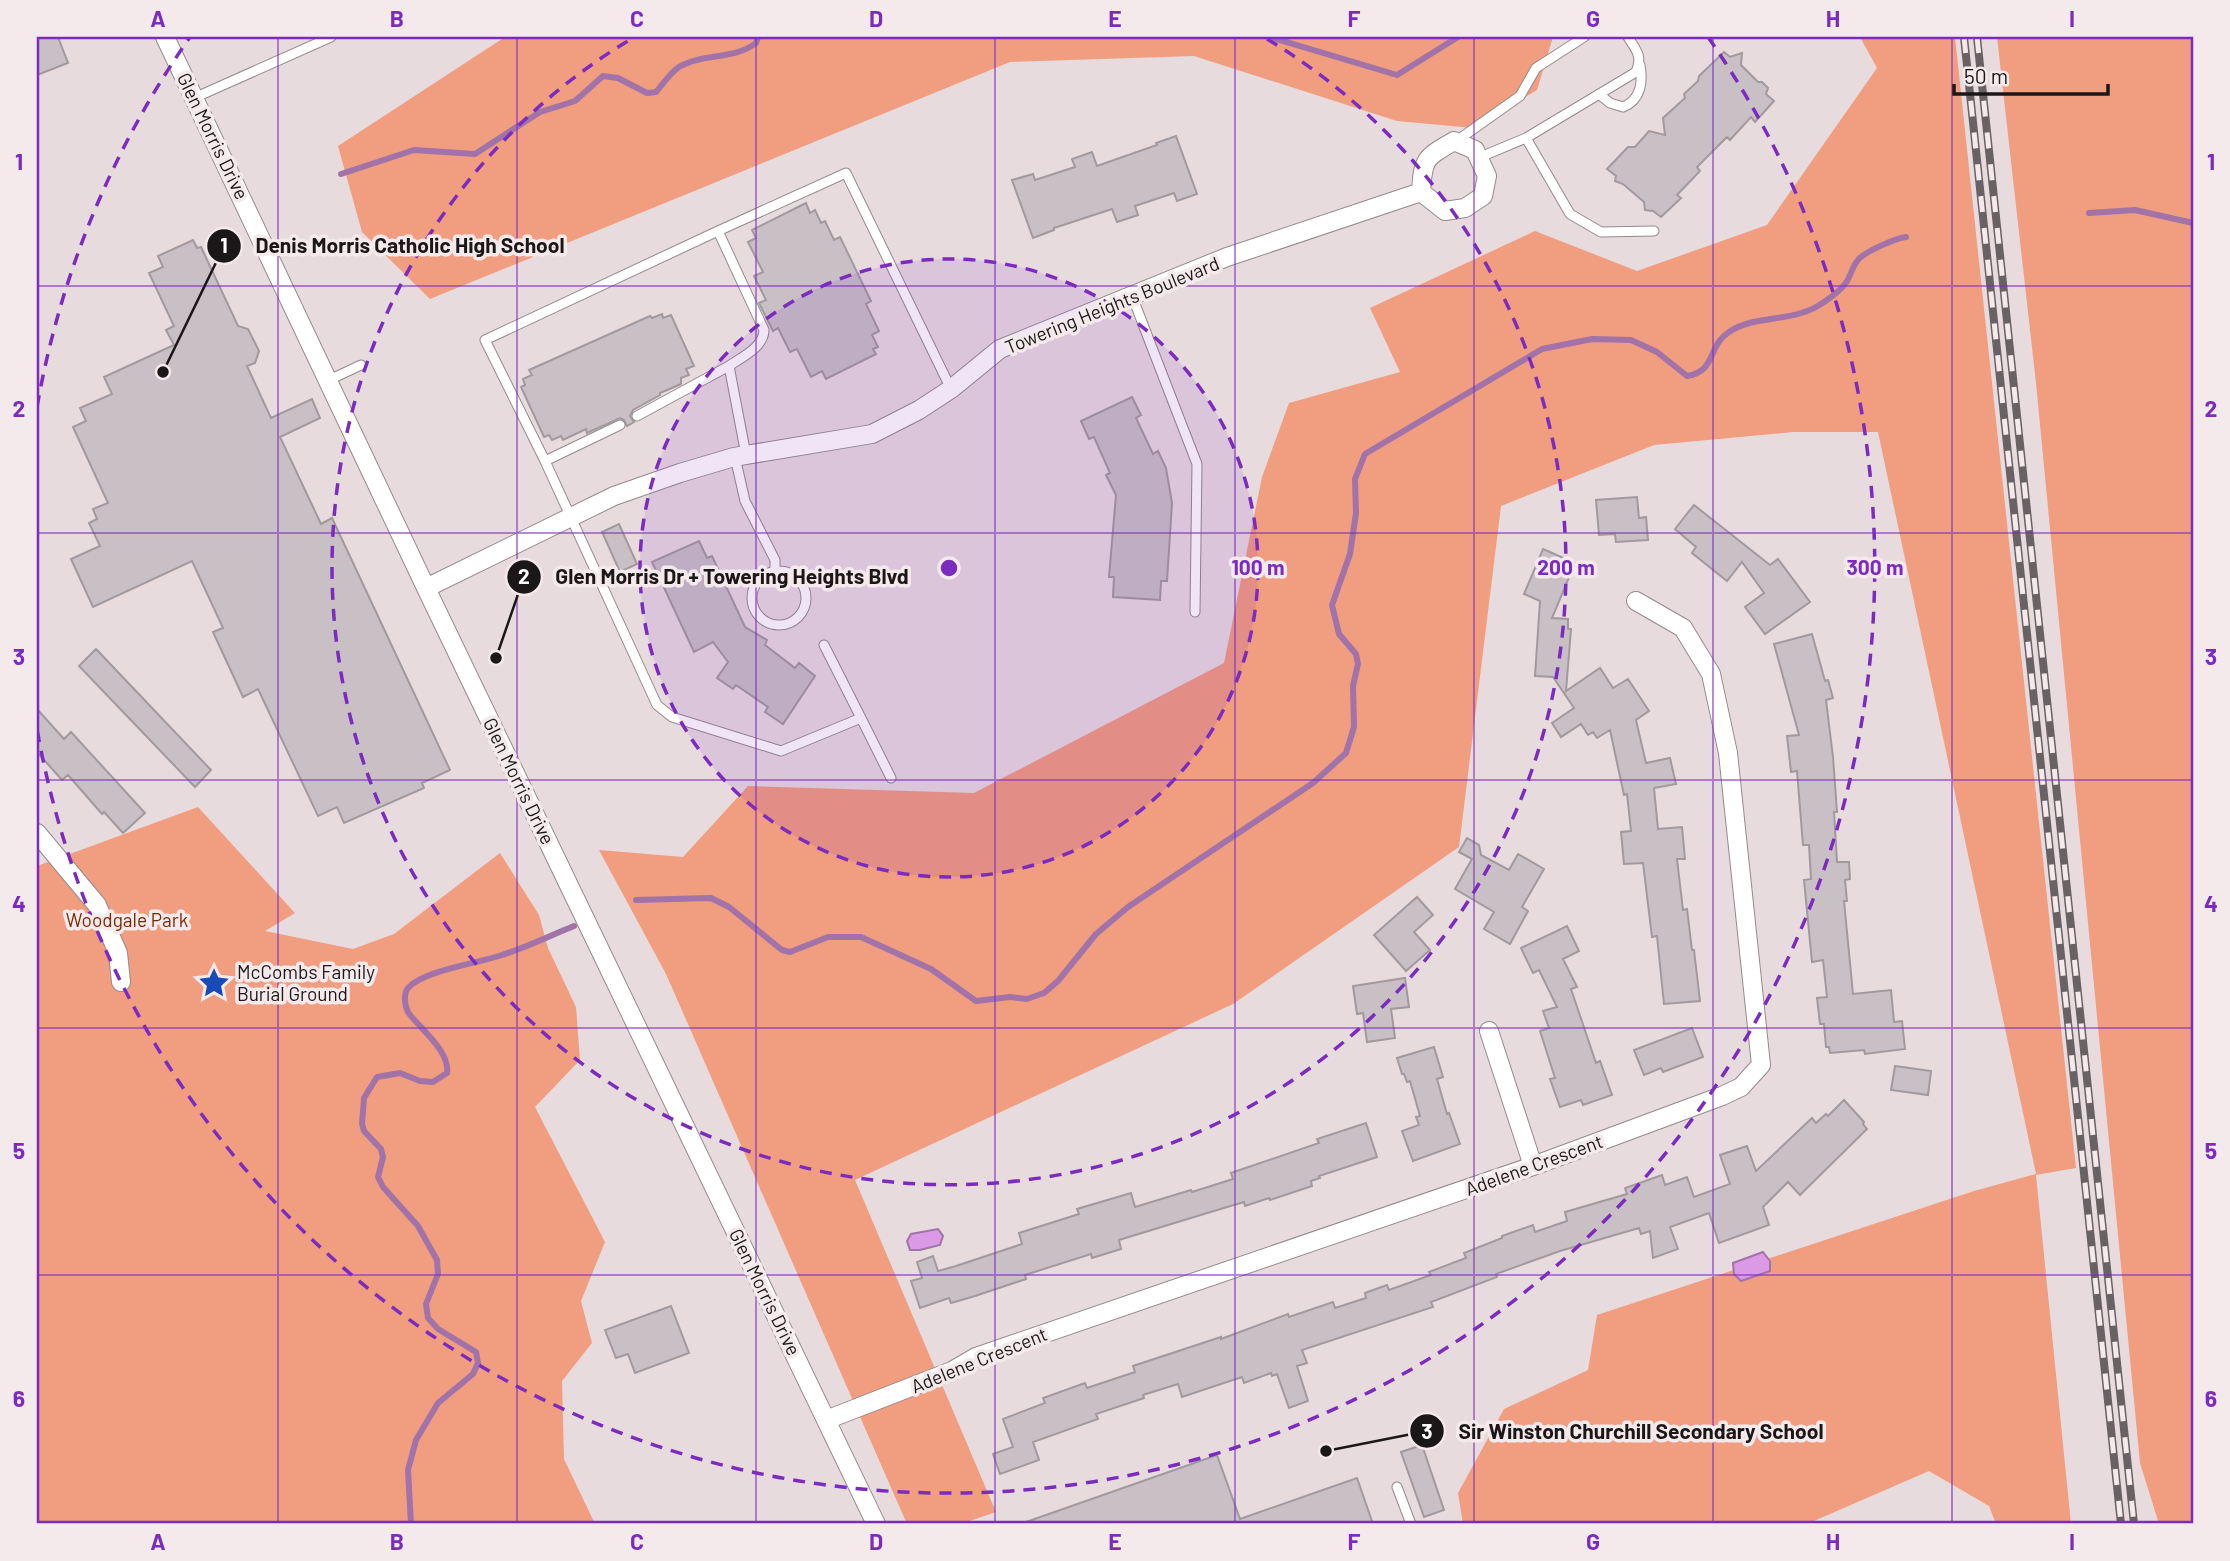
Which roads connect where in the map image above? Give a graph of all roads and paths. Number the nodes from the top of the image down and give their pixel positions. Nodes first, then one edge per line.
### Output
1 (165, 37) edge
2 (331, 37) edge
3 (1584, 37) edge
4 (1628, 37) edge
5 (1640, 62) junction
6 (1599, 94) junction
7 (194, 98) junction
8 (1526, 138) junction
9 (1455, 142) junction
10 (1478, 158) junction
11 (1421, 192) junction
12 (718, 230) junction
13 (1654, 231) dead end
14 (1132, 296) junction
15 (361, 365) dead end
16 (729, 366) junction
17 (329, 380) junction
18 (951, 389) junction
19 (638, 416) dead end
20 (620, 425) dead end
21 (741, 456) junction
22 (544, 461) junction
23 (571, 518) junction
24 (775, 571) junction
25 (426, 588) junction
26 (1636, 601) dead end
27 (1195, 612) dead end
28 (824, 645) dead end
29 (861, 718) junction
30 (891, 778) dead end
31 (37, 833) edge
32 (121, 982) dead end
33 (1489, 1031) dead end
34 (1533, 1166) junction
35 (826, 1420) junction
36 (1397, 1487) dead end
37 (876, 1524) edge
38 (1411, 1524) edge

1 - 7 street, Glen Morris Drive
2 - 7 lane
3 - 9 lane
4 - 5 lane
5 - 6 lane
5 - 6 lane
6 - 8 lane
7 - 17 street, Glen Morris Drive
8 - 10 lane
8 - 13 lane
9 - 10 street
9 - 11 street
10 - 11 street
11 - 14 street, Towering Heights Boulevard
12 - 16 lane
12 - 18 lane
12 - 22 lane
14 - 18 street, Towering Heights Boulevard
14 - 27 lane
15 - 17 lane
16 - 19 lane
16 - 21 lane
17 - 25 street, Glen Morris Drive
18 - 21 street, Towering Heights Boulevard
20 - 22 lane
21 - 23 street, Towering Heights Boulevard
21 - 24 lane
22 - 23 lane
23 - 25 street, Towering Heights Boulevard
23 - 29 lane
24 - 24 lane
25 - 35 street, Glen Morris Drive
26 - 34 street, Adelene Crescent
28 - 29 lane
29 - 30 lane
31 - 32 street
33 - 34 street
34 - 35 street, Adelene Crescent
35 - 37 street, Glen Morris Drive
36 - 38 lane

